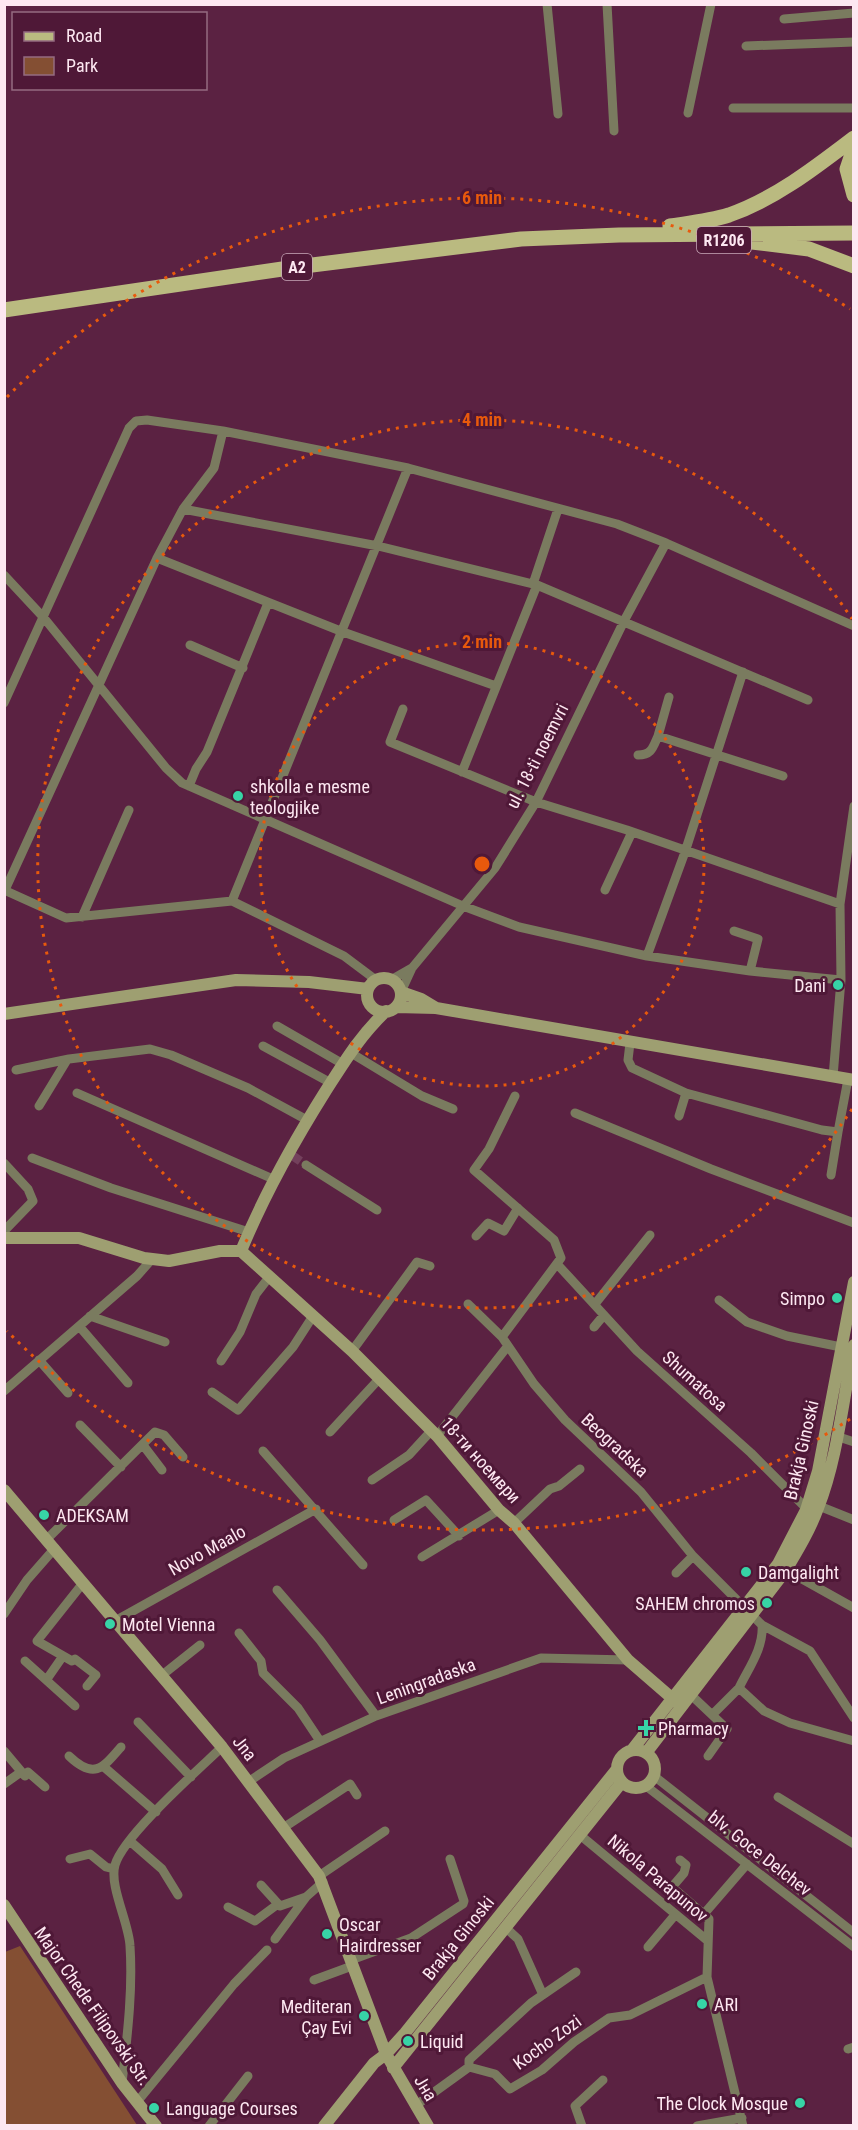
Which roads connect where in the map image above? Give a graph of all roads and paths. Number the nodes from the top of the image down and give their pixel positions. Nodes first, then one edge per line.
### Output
1 (547, 4) edge
2 (607, 4) edge
3 (711, 4) edge
4 (854, 13) edge
5 (784, 19) dead end
6 (854, 42) edge
7 (746, 46) dead end
8 (733, 108) dead end
9 (854, 108) edge
10 (558, 114) dead end
11 (688, 114) dead end
12 (614, 131) dead end
13 (854, 138) edge
14 (854, 148) edge
15 (854, 195) edge
16 (854, 233) edge
17 (619, 235) junction
18 (590, 236) junction
19 (854, 266) edge
20 (4, 310) edge
21 (223, 432) junction
22 (408, 468) junction
23 (183, 509) junction
24 (558, 509) junction
25 (666, 543) junction
26 (378, 546) junction
27 (157, 558) junction
28 (4, 575) edge
29 (535, 585) junction
30 (268, 603) junction
31 (44, 618) junction
32 (624, 621) junction
33 (854, 626) edge
34 (343, 632) junction
35 (190, 645) dead end
36 (243, 668) junction
37 (743, 672) junction
38 (97, 686) junction
39 (496, 686) junction
40 (669, 697) dead end
41 (808, 700) dead end
42 (4, 703) edge
43 (403, 709) dead end
44 (658, 736) junction
45 (638, 755) dead end
46 (717, 756) junction
47 (462, 772) junction
48 (783, 776) dead end
49 (189, 786) junction
50 (536, 802) junction
51 (854, 806) edge
52 (129, 810) dead end
53 (265, 818) junction
54 (632, 832) junction
55 (685, 852) junction
56 (5, 890) edge
57 (605, 890) dead end
58 (232, 901) junction
59 (840, 904) junction
60 (463, 906) junction
61 (82, 917) junction
62 (734, 931) dead end
63 (647, 956) junction
64 (412, 968) junction
65 (750, 971) junction
66 (391, 980) junction
67 (841, 980) junction
68 (401, 992) junction
69 (371, 994) junction
70 (436, 1008) junction
71 (391, 1009) junction
72 (4, 1014) edge
73 (277, 1026) dead end
74 (365, 1031) junction
75 (630, 1043) junction
76 (263, 1046) dead end
77 (351, 1053) junction
78 (68, 1060) junction
79 (344, 1064) junction
80 (16, 1070) dead end
81 (833, 1077) junction
82 (851, 1080) edge
83 (331, 1083) junction
84 (77, 1093) dead end
85 (686, 1093) junction
86 (515, 1096) dead end
87 (39, 1107) dead end
88 (453, 1109) dead end
89 (575, 1113) dead end
90 (679, 1116) dead end
91 (307, 1120) junction
92 (838, 1132) junction
93 (32, 1158) dead end
94 (4, 1163) edge
95 (306, 1165) tunnel mouth
96 (831, 1175) dead end
97 (273, 1179) junction
98 (518, 1208) junction
99 (376, 1210) dead end
100 (854, 1223) edge
101 (4, 1231) edge
102 (249, 1232) junction
103 (650, 1235) dead end
104 (476, 1236) dead end
105 (4, 1238) edge
106 (241, 1251) junction
107 (152, 1259) junction
108 (558, 1265) junction
109 (430, 1266) dead end
110 (270, 1276) junction
111 (854, 1282) edge
112 (719, 1300) dead end
113 (468, 1304) dead end
114 (595, 1304) junction
115 (604, 1315) junction
116 (90, 1316) junction
117 (313, 1316) junction
118 (79, 1326) junction
119 (594, 1326) dead end
120 (502, 1337) junction
121 (165, 1342) dead end
122 (847, 1346) edge
123 (507, 1347) junction
124 (352, 1351) junction
125 (39, 1360) junction
126 (221, 1361) dead end
127 (379, 1379) junction
128 (128, 1383) dead end
129 (4, 1391) edge
130 (212, 1392) dead end
131 (68, 1393) dead end
132 (80, 1425) dead end
133 (330, 1431) dead end
134 (434, 1433) junction
135 (836, 1436) junction
136 (854, 1442) edge
137 (143, 1445) junction
138 (263, 1451) dead end
139 (183, 1457) dead end
140 (121, 1467) junction
141 (580, 1469) dead end
142 (162, 1470) dead end
143 (372, 1480) dead end
144 (5, 1491) edge
145 (316, 1509) junction
146 (499, 1510) junction
147 (814, 1510) junction
148 (394, 1520) dead end
149 (854, 1520) edge
150 (514, 1522) junction
151 (459, 1536) junction
152 (51, 1543) junction
153 (693, 1556) junction
154 (422, 1557) dead end
155 (363, 1565) dead end
156 (786, 1570) junction
157 (676, 1573) dead end
158 (82, 1583) junction
159 (277, 1590) dead end
160 (854, 1608) edge
161 (748, 1609) junction
162 (4, 1614) edge
163 (115, 1621) junction
164 (762, 1625) junction
165 (239, 1633) dead end
166 (200, 1645) dead end
167 (63, 1656) junction
168 (628, 1660) junction
169 (25, 1661) dead end
170 (161, 1676) junction
171 (47, 1679) junction
172 (87, 1686) dead end
173 (738, 1688) junction
174 (690, 1694) junction
175 (677, 1703) junction
176 (75, 1706) dead end
177 (713, 1714) junction
178 (376, 1716) junction
179 (854, 1718) edge
180 (138, 1722) dead end
181 (320, 1741) junction
182 (854, 1741) edge
183 (122, 1747) dead end
184 (222, 1748) junction
185 (632, 1750) junction
186 (4, 1751) edge
187 (646, 1753) junction
188 (69, 1756) dead end
189 (708, 1756) dead end
190 (104, 1767) junction
191 (617, 1769) junction
192 (21, 1772) junction
193 (191, 1777) junction
194 (650, 1781) junction
195 (249, 1782) junction
196 (622, 1782) junction
197 (4, 1784) edge
198 (45, 1787) dead end
199 (357, 1795) dead end
200 (778, 1797) dead end
201 (156, 1812) junction
202 (283, 1828) junction
203 (385, 1831) dead end
204 (580, 1835) junction
205 (130, 1842) junction
206 (854, 1844) edge
207 (70, 1859) dead end
208 (450, 1859) dead end
209 (680, 1860) dead end
210 (747, 1864) junction
211 (114, 1869) junction
212 (321, 1879) junction
213 (261, 1885) dead end
214 (178, 1895) dead end
215 (306, 1897) junction
216 (5, 1903) edge
217 (278, 1904) junction
218 (228, 1906) dead end
219 (675, 1915) junction
220 (704, 1915) junction
221 (505, 1927) junction
222 (854, 1933) edge
223 (275, 1939) dead end
224 (708, 1941) junction
225 (648, 1947) dead end
226 (854, 1947) edge
227 (267, 1950) dead end
228 (352, 1963) junction
229 (576, 1972) dead end
230 (707, 1977) junction
231 (314, 1980) dead end
232 (543, 1995) junction
233 (386, 2054) junction
234 (469, 2067) junction
235 (393, 2068) junction
236 (248, 2076) dead end
237 (603, 2080) dead end
238 (122, 2083) junction
239 (137, 2102) junction
240 (415, 2106) junction
241 (743, 2122) edge
242 (156, 2126) edge
243 (209, 2126) edge
244 (324, 2126) edge
245 (428, 2126) edge
246 (582, 2126) edge
247 (697, 2126) edge

1 - 10 street
2 - 12 street
3 - 11 street
4 - 5 street
6 - 7 street
8 - 9 street
13 - 17 main road, R1206
14 - 15 main road
16 - 17 main road, A2
17 - 18 main road, A2
18 - 19 main road, R1206
18 - 20 main road, A2
21 - 22 street
21 - 23 street
21 - 31 street
22 - 24 street
22 - 26 street
23 - 26 street
23 - 27 street
24 - 25 street
24 - 29 street
25 - 32 street, ul. 18-ti noemvri
25 - 33 street
26 - 29 street
26 - 34 street
27 - 30 street
27 - 38 street
28 - 31 street
29 - 32 street
29 - 39 street
30 - 34 street
30 - 36 street
31 - 38 street
31 - 42 street
32 - 37 street
32 - 50 street, ul. 18-ti noemvri
34 - 39 street
34 - 53 street
35 - 36 street
36 - 49 street
37 - 41 street
37 - 46 street
38 - 49 street
38 - 56 street
39 - 47 street
40 - 44 street
43 - 47 street
44 - 45 street
44 - 46 street
46 - 48 street
46 - 55 street
47 - 50 street
49 - 53 street
50 - 54 street
50 - 60 street, ul. 18-ti noemvri
51 - 59 street
52 - 61 street
53 - 58 street
53 - 60 street
54 - 55 street
54 - 57 street
55 - 59 street
55 - 63 street
56 - 61 street
58 - 61 street
58 - 69 street
59 - 67 street
60 - 63 street
60 - 64 street, ul. 18-ti noemvri
62 - 65 street
63 - 65 street
64 - 66 street, ul. 18-ti noemvri
64 - 68 street, ul. 18-ti noemvri
65 - 67 street
66 - 68 street
66 - 69 street
67 - 81 street
68 - 70 street
68 - 71 street
69 - 71 street
69 - 72 street
69 - 74 street
70 - 71 street
70 - 75 street
71 - 74 street
73 - 79 street
74 - 77 street
75 - 81 street
75 - 85 street
76 - 83 street
77 - 79 street
77 - 88 street
78 - 80 street
78 - 87 street
78 - 91 street
79 - 83 street
81 - 82 street
82 - 92 street
83 - 91 street
84 - 97 street
85 - 90 street
85 - 92 street
86 - 98 street
89 - 100 street
91 - 97 street
92 - 96 street
93 - 102 street
94 - 101 street
95 - 99 street
97 - 102 street
98 - 104 street
98 - 108 street
102 - 106 street
103 - 114 street
105 - 107 street
106 - 107 street
106 - 110 street, 18-ти ноември
107 - 116 street
108 - 114 street, Shumatosa
108 - 120 street
109 - 124 street
110 - 117 street, 18-ти ноември
110 - 126 street
111 - 122 street, Brakja Ginoski
112 - 122 street
113 - 120 street, Beogradska
114 - 115 street, Shumatosa
115 - 119 street
115 - 147 street, Shumatosa
116 - 118 street
116 - 121 street
117 - 124 street, 18-ти ноември
117 - 130 street
118 - 125 street
118 - 128 street
120 - 123 street, Beogradska
122 - 135 street, Brakja Ginoski
122 - 147 street, Brakja Ginoski
123 - 134 street
123 - 153 street, Beogradska
124 - 127 street, 18-ти ноември
125 - 129 street
125 - 131 street
127 - 133 street
127 - 134 street, 18-ти ноември
132 - 140 street
134 - 143 street
134 - 146 street, 18-ти ноември
135 - 136 street
135 - 147 street, Brakja Ginoski
137 - 139 street
137 - 140 street
137 - 142 street
138 - 145 street
140 - 152 street
141 - 150 street
144 - 152 street, Jna
145 - 155 street
145 - 163 street, Novo Maalo
146 - 150 street, 18-ти ноември
146 - 151 street
147 - 149 street
147 - 156 street, Brakja Ginoski
147 - 161 street, Brakja Ginoski
148 - 151 street
150 - 168 street, 18-ти ноември
151 - 154 street
152 - 158 street, Jna
152 - 162 street
153 - 157 street
153 - 161 street, Beogradska
156 - 160 street
156 - 161 street, Brakja Ginoski
158 - 163 street, Jna
158 - 167 street
159 - 178 street
161 - 164 street
161 - 174 street, Brakja Ginoski
161 - 175 street, Brakja Ginoski
163 - 170 street, Jna
164 - 173 street
164 - 179 street
165 - 181 street
166 - 170 street
167 - 171 street
167 - 172 street
168 - 175 street, 18-ти ноември
168 - 178 street, Leningradaska
169 - 171 street
170 - 184 street, Jna
171 - 176 street
173 - 177 street
173 - 182 street
174 - 175 street, Brakja Ginoski
174 - 177 street
175 - 185 street, Brakja Ginoski
175 - 187 street, Brakja Ginoski
177 - 189 street
178 - 181 street, Leningradaska
180 - 193 street
181 - 195 street, Leningradaska
183 - 190 street
184 - 193 street
184 - 195 street, Jna
185 - 187 street
185 - 191 street, Brakja Ginoski
186 - 192 street
187 - 194 street
188 - 190 street
190 - 201 street
191 - 196 street
191 - 233 street, Brakja Ginoski
192 - 197 street
192 - 198 street
193 - 201 street
194 - 196 street
194 - 210 street, blv. Goce Delchev
194 - 222 street
195 - 202 street, Jna
196 - 204 street, Brakja Ginoski
199 - 202 street
200 - 206 street
201 - 205 street
202 - 212 street, Jna
203 - 212 street
204 - 219 street, Nikola Parapunov
204 - 221 street, Brakja Ginoski
205 - 211 street
205 - 214 street
207 - 211 street
208 - 228 street
209 - 220 street
210 - 220 street
210 - 226 street, blv. Goce Delchev
211 - 238 street
212 - 215 street
212 - 228 street, Jna
213 - 217 street
215 - 217 street
215 - 223 street
216 - 238 street, Major Chede Filipovski Str.
217 - 218 street
219 - 224 street, Nikola Parapunov
219 - 225 street
220 - 224 street
221 - 232 street
221 - 235 street, Brakja Ginoski
224 - 230 street, Nikola Parapunov
227 - 239 street
228 - 231 street
228 - 233 street, Jna
229 - 232 street
230 - 234 street, Kocho Zozi
230 - 241 street, Nikola Parapunov
232 - 234 street
233 - 235 street, Jna
233 - 244 street, Brakja Ginoski
234 - 240 street
235 - 240 street, Јна
236 - 243 street
237 - 246 street
238 - 239 street, Major Chede Filipovski Str.
239 - 242 street, Major Chede Filipovski Str.
240 - 245 street, Јна
241 - 247 street

